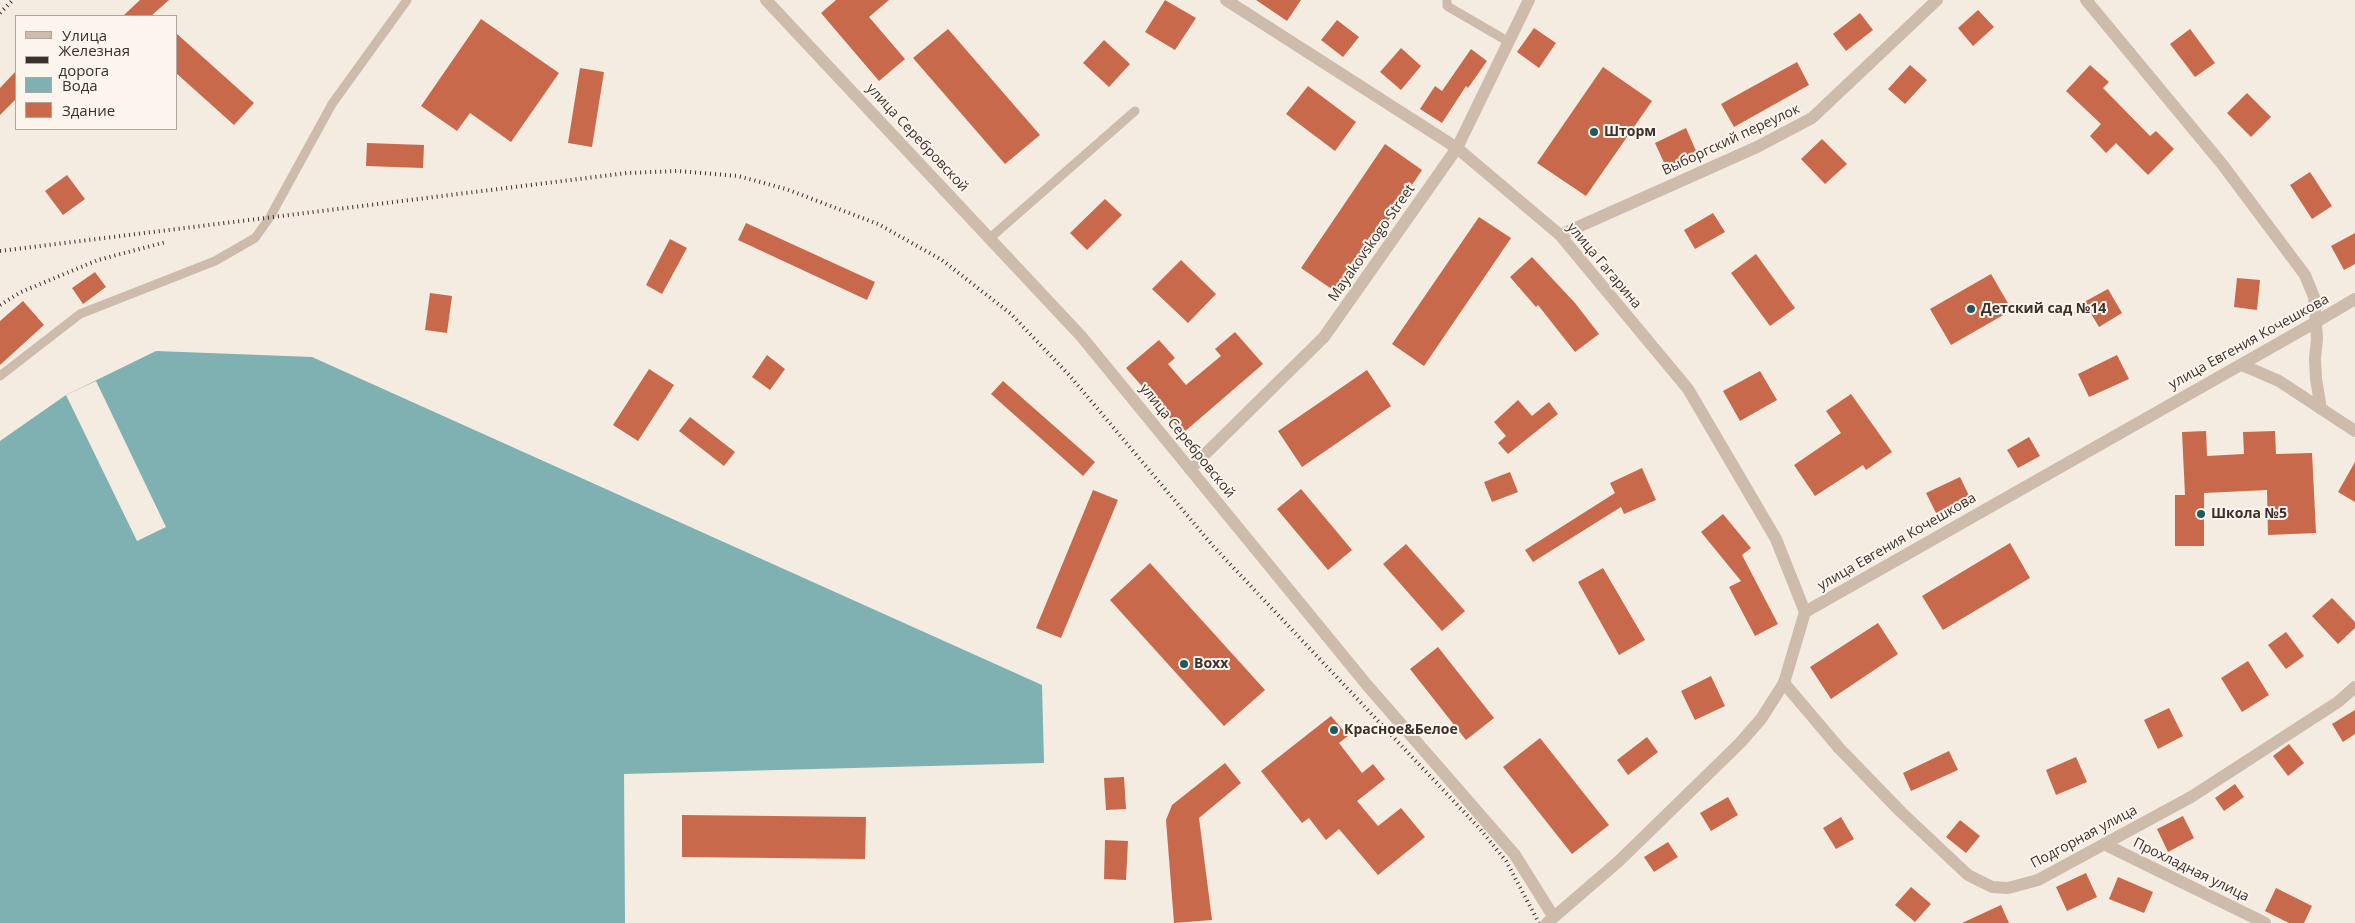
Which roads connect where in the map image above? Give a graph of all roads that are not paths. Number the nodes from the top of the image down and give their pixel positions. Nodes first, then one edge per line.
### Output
1 (407, 0) edge
2 (766, 0) edge
3 (1226, 0) edge
4 (1447, 0) edge
5 (1530, 0) edge
6 (1937, 0) edge
7 (2086, 0) edge
8 (1509, 42) junction
9 (1134, 111) dead end
10 (1457, 148) junction
11 (1560, 235) junction
12 (990, 238) junction
13 (2355, 299) edge
14 (2316, 322) junction
15 (2242, 365) junction
16 (0, 376) edge
17 (2321, 409) junction
18 (2355, 431) edge
19 (1190, 469) junction
20 (1805, 612) junction
21 (1784, 683) junction
22 (2355, 687) edge
23 (2104, 844) junction
24 (1552, 921) edge
25 (2265, 923) edge

1 - 16 lane
2 - 12 street, улица Серебровской
3 - 10 street, улица Гагарина
4 - 8 lane
5 - 8 street, Mayakovskogo Street
6 - 11 street, Выборгский переулок
7 - 14 street
8 - 10 street, Mayakovskogo Street
9 - 12 lane
10 - 11 street, улица Гагарина
10 - 19 street, Mayakovskogo Street
11 - 20 street, улица Гагарина
12 - 19 street, улица Серебровской
13 - 14 street, улица Евгения Кочешкова
14 - 15 street, улица Евгения Кочешкова
14 - 17 street
15 - 17 street
15 - 20 street, улица Евгения Кочешкова
17 - 18 street
19 - 24 street, улица Серебровской
20 - 21 street
21 - 23 street, Подгорная улица
21 - 24 street
22 - 23 street, Подгорная улица
23 - 25 street, Прохладная улица

